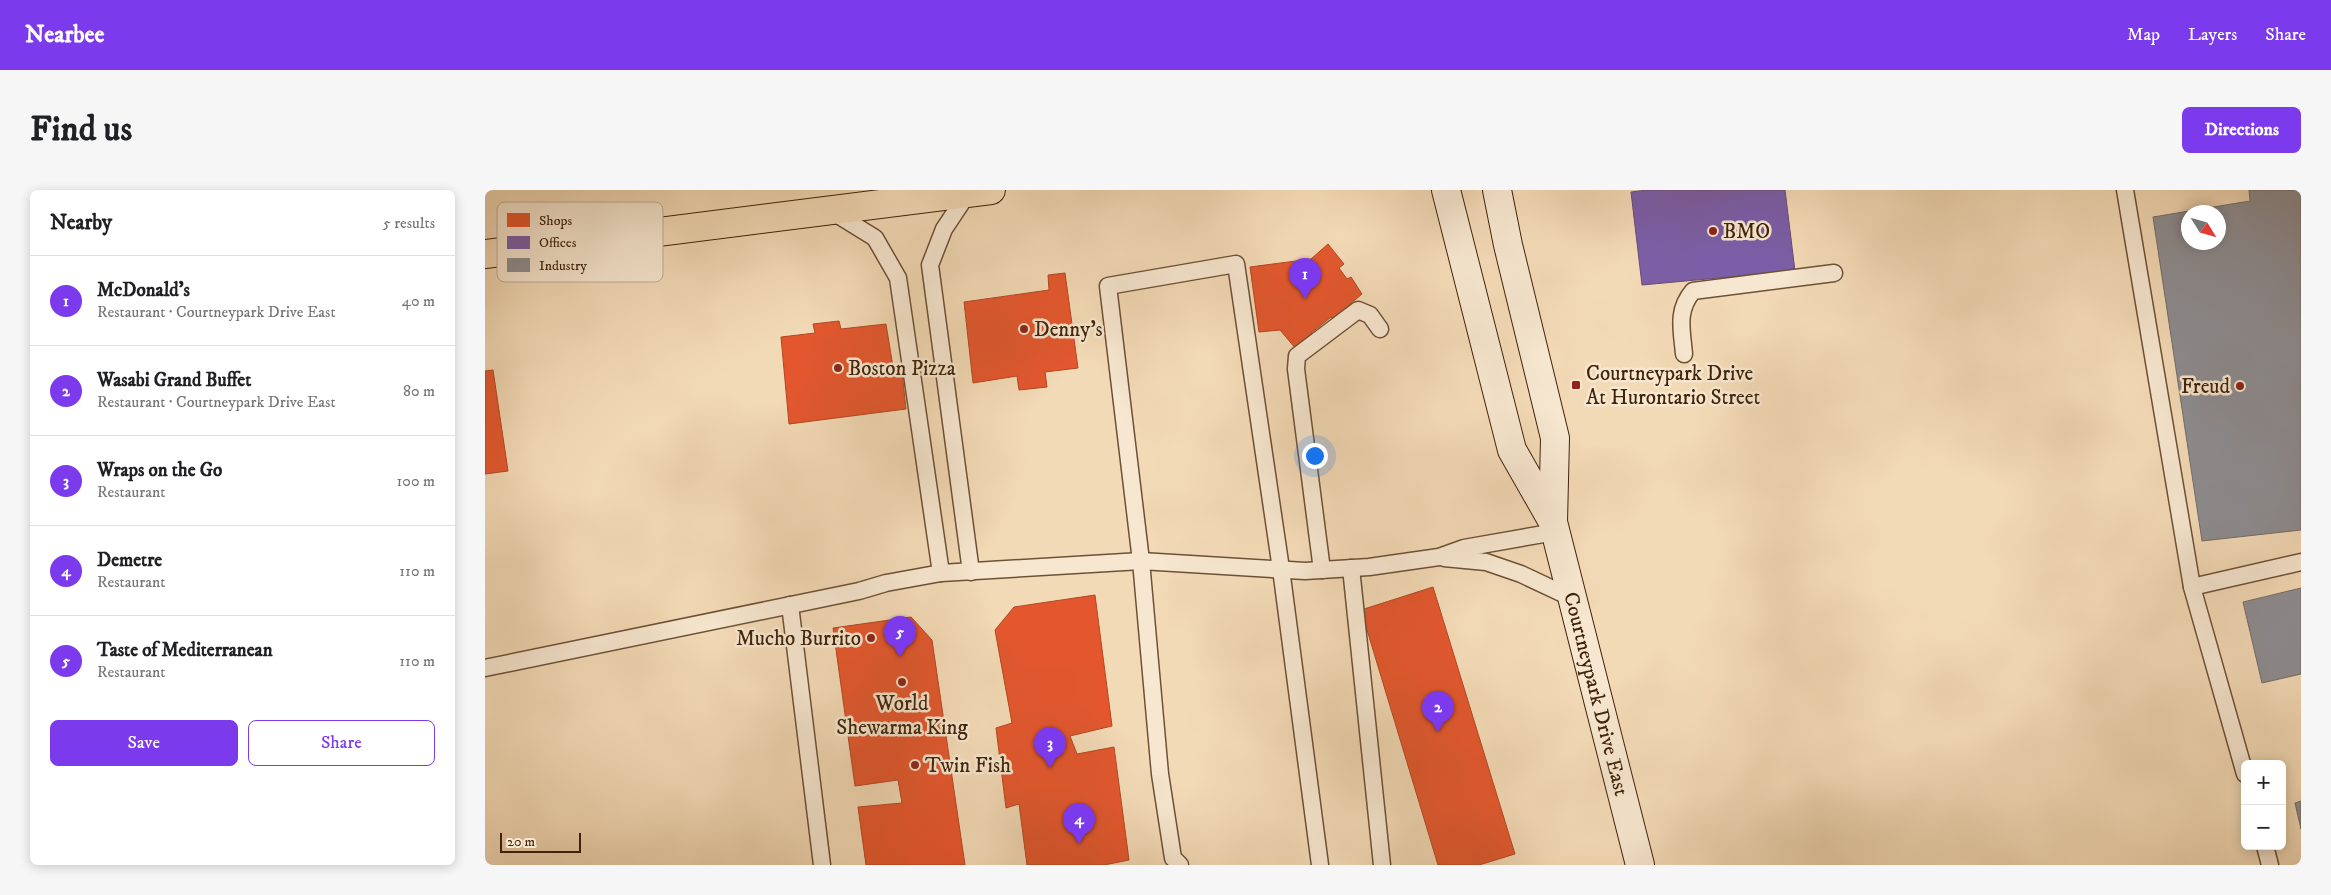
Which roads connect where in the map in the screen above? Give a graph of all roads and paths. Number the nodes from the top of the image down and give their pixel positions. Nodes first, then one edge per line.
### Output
1 (1446, 190) edge
2 (1497, 190) edge
3 (2125, 190) edge
4 (979, 192) edge
5 (833, 212) junction
6 (663, 233) edge
7 (1834, 273) dead end
8 (1380, 329) dead end
9 (1684, 354) dead end
10 (1554, 527) junction
11 (1439, 557) junction
12 (1141, 561) junction
13 (2301, 562) edge
14 (1351, 568) junction
15 (1281, 569) junction
16 (1322, 570) junction
17 (971, 572) junction
18 (941, 573) junction
19 (2192, 588) junction
20 (1572, 598) junction
21 (790, 605) junction
22 (485, 668) edge
23 (2241, 760) edge
24 (2266, 850) edge
25 (1175, 863) edge
26 (822, 865) edge
27 (1320, 865) edge
28 (1383, 865) edge
29 (1640, 865) edge
30 (2270, 865) edge

1 - 10 main road, Courtneypark Drive East
2 - 10 main road, Courtneypark Drive East
3 - 19 lane
4 - 5 main road
4 - 17 lane
5 - 6 main road
5 - 18 lane
7 - 9 lane
8 - 16 lane
10 - 11 lane
10 - 20 main road, Courtneypark Drive East
11 - 14 lane
11 - 20 lane
12 - 15 lane
12 - 15 lane
12 - 17 lane
12 - 25 lane
13 - 19 lane
14 - 16 lane
14 - 28 lane
15 - 16 lane
15 - 27 lane
17 - 18 lane
18 - 21 lane
19 - 23 lane
20 - 29 main road, Courtneypark Drive East
21 - 22 lane
21 - 26 lane
24 - 30 lane

